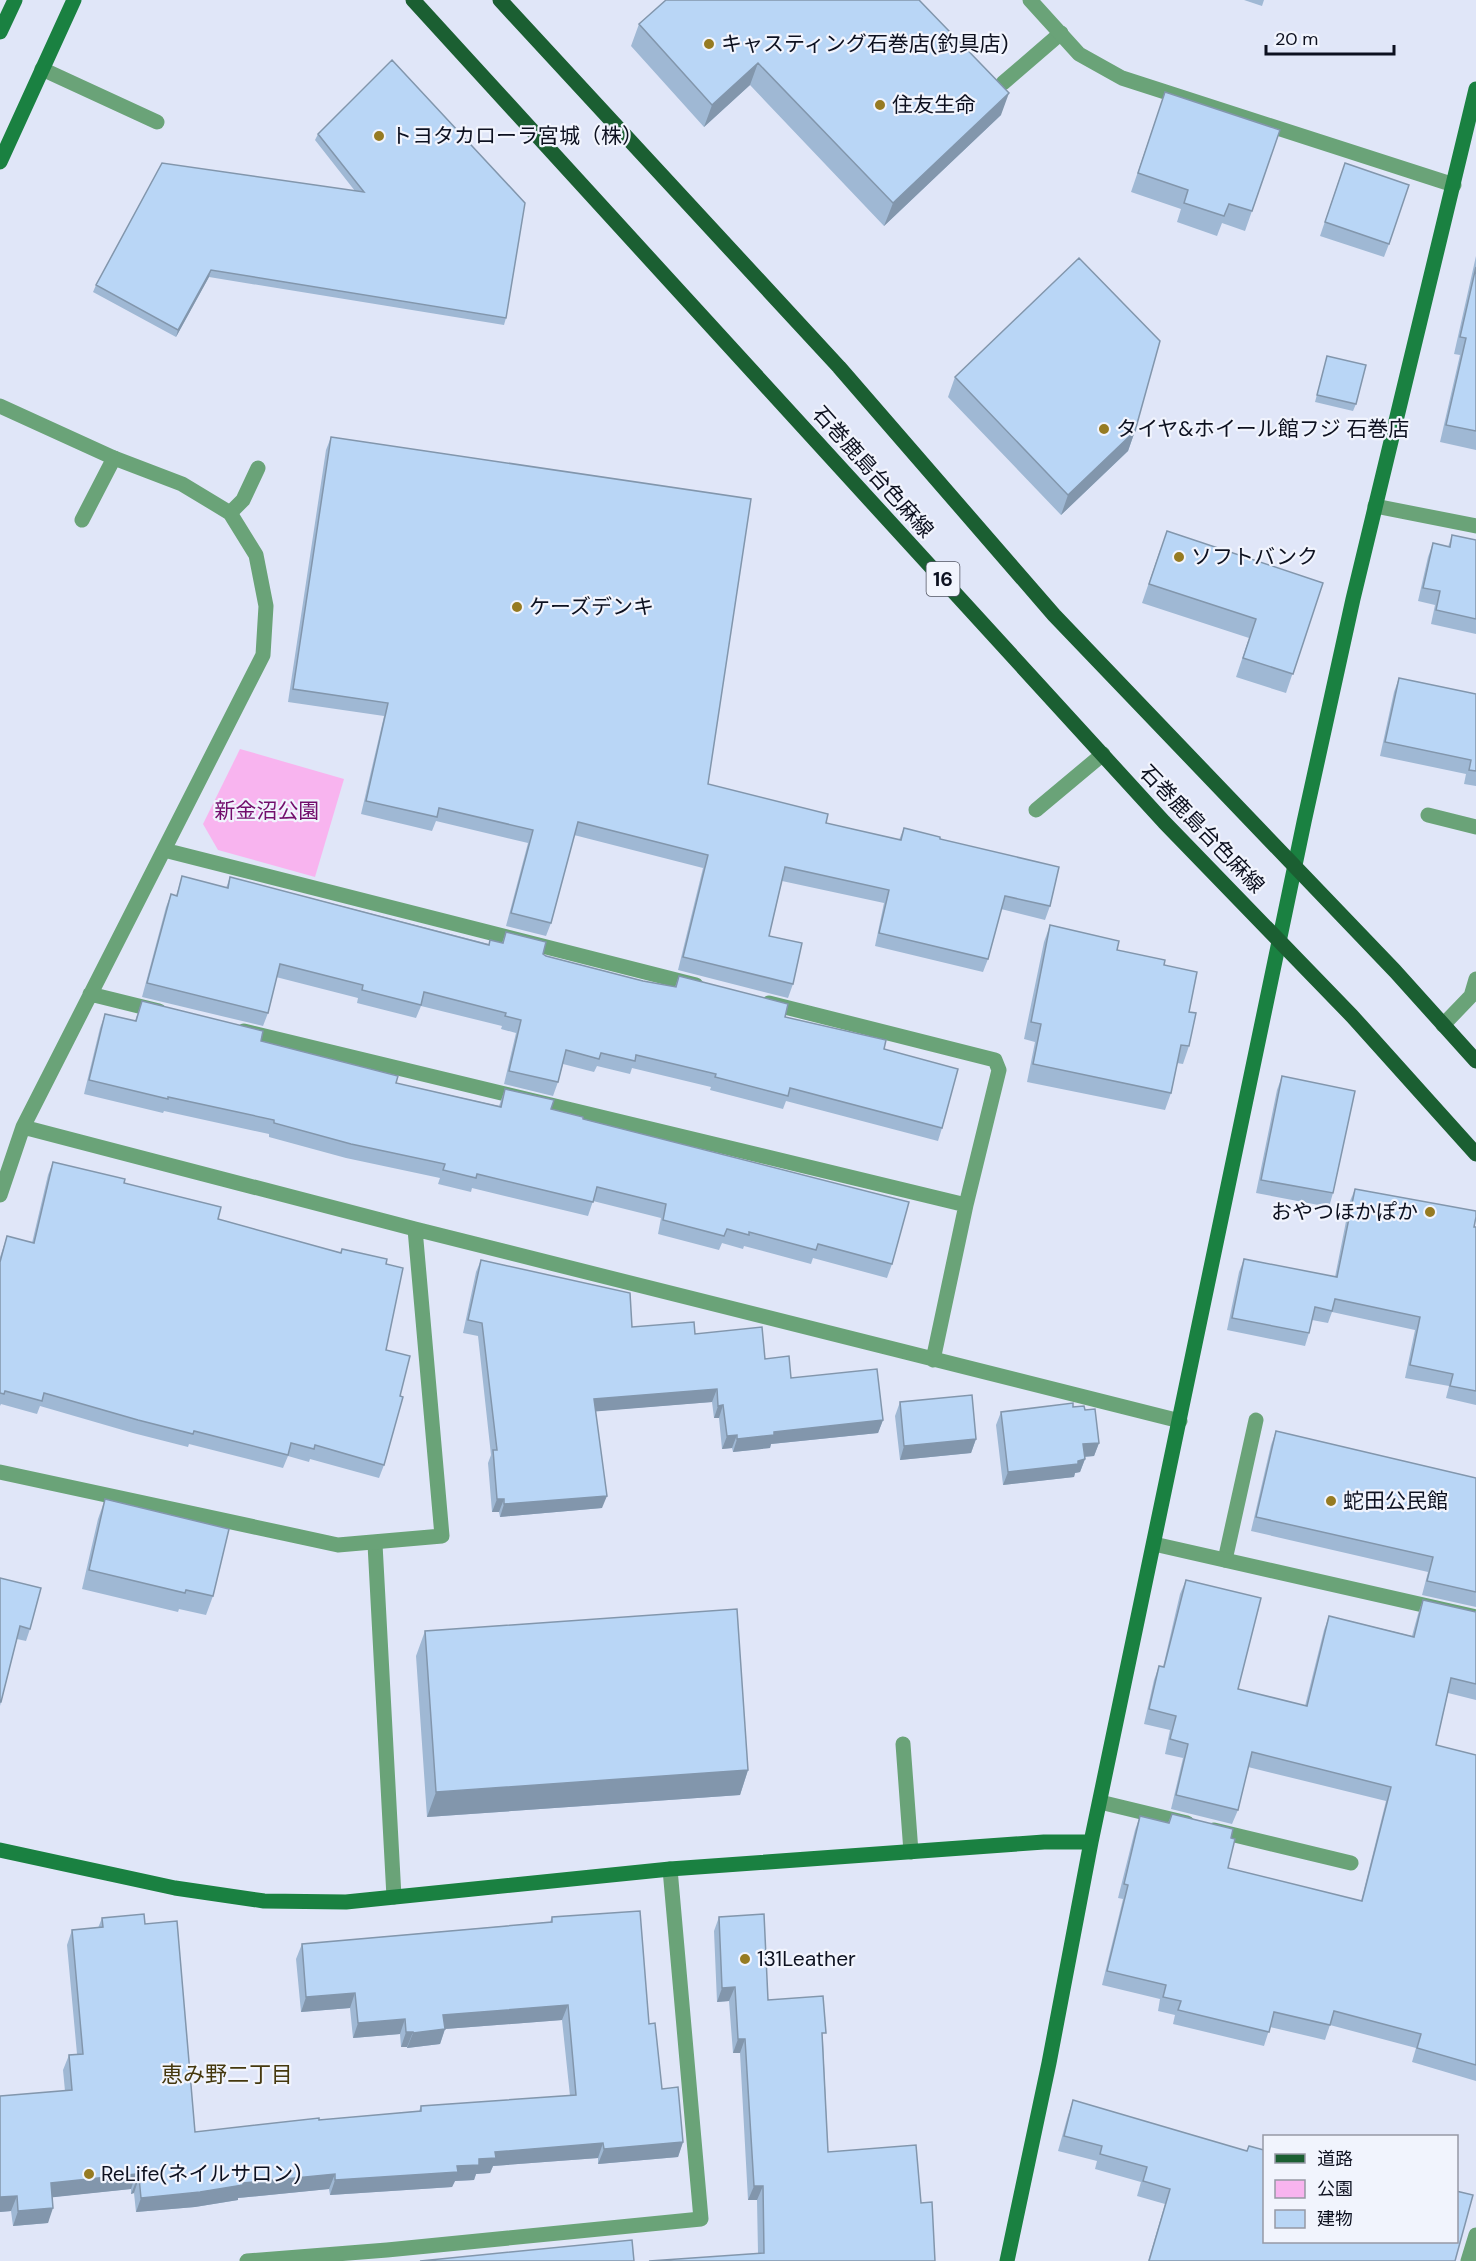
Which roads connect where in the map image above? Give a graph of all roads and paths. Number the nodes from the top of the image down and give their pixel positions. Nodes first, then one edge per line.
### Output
1 (15, 0) edge
2 (74, 0) edge
3 (413, 0) edge
4 (500, 0) edge
5 (1030, 0) edge
6 (0, 32) edge
7 (1061, 33) junction
8 (42, 69) junction
9 (1002, 83) edge
10 (1476, 89) edge
11 (158, 122) dead end
12 (0, 162) edge
13 (1454, 185) junction
14 (0, 406) edge
15 (114, 458) junction
16 (258, 468) dead end
17 (1375, 506) junction
18 (230, 513) junction
19 (82, 520) dead end
20 (1476, 526) edge
21 (1103, 754) junction
22 (1036, 810) dead end
23 (1428, 815) dead end
24 (1476, 827) edge
25 (164, 850) junction
26 (1295, 867) junction
27 (1280, 939) junction
28 (1476, 979) edge
29 (706, 987) edge
30 (90, 994) junction
31 (752, 999) edge
32 (170, 1014) edge
33 (1443, 1025) junction
34 (228, 1028) edge
35 (1476, 1062) edge
36 (23, 1127) junction
37 (1476, 1154) edge
38 (0, 1195) edge
39 (966, 1205) junction
40 (416, 1229) junction
41 (933, 1360) junction
42 (1256, 1420) dead end
43 (1180, 1421) junction
44 (0, 1472) edge
45 (375, 1544) junction
46 (1154, 1544) junction
47 (1225, 1560) junction
48 (1476, 1617) edge
49 (903, 1744) dead end
50 (1100, 1802) junction
51 (1092, 1842) junction
52 (0, 1850) edge
53 (911, 1852) junction
54 (1351, 1863) dead end
55 (670, 1869) junction
56 (394, 1897) junction
57 (1476, 2235) edge
58 (386, 2256) edge
59 (247, 2261) edge
60 (1007, 2261) edge
61 (1468, 2261) edge

1 - 6 street
2 - 8 street
3 - 21 main road, 石巻鹿島台色麻線 / 16
4 - 26 main road, 石巻鹿島台色麻線
5 - 7 street
7 - 9 street
7 - 13 street
8 - 11 street
8 - 12 street
10 - 13 street
13 - 17 street
14 - 15 street
15 - 18 street
15 - 19 street
16 - 18 street
17 - 20 street
17 - 26 street
18 - 25 street
21 - 22 street
21 - 27 main road, 石巻鹿島台色麻線 / 16
23 - 24 street
25 - 29 street
25 - 30 street
26 - 27 street
26 - 33 main road, 石巻鹿島台色麻線
27 - 37 main road, 石巻鹿島台色麻線 / 16
27 - 43 street
28 - 33 street
30 - 32 street
30 - 36 street
31 - 39 street
33 - 35 main road, 石巻鹿島台色麻線
34 - 39 street
36 - 38 street
36 - 40 street
39 - 41 street
40 - 41 street
40 - 45 street
41 - 43 street
42 - 47 street
43 - 46 street
44 - 45 street
45 - 56 street
46 - 47 street
46 - 50 street
47 - 48 street
49 - 53 street
50 - 51 street
50 - 54 street
51 - 53 street
51 - 60 street
52 - 56 street
53 - 55 street
55 - 56 street
55 - 58 street
57 - 61 street
58 - 59 street

